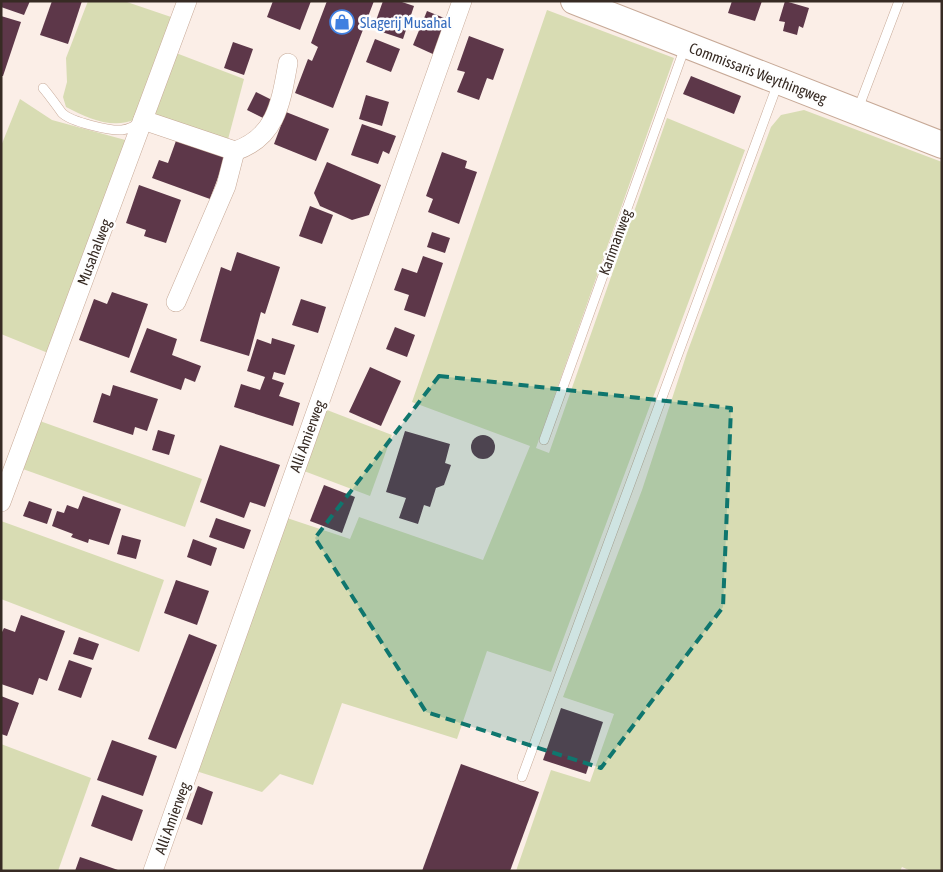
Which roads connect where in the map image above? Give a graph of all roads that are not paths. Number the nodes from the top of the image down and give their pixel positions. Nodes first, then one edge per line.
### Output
1 (187, 1) edge
2 (462, 1) edge
3 (574, 1) edge
4 (899, 1) edge
5 (686, 44) junction
6 (288, 63) dead end
7 (778, 81) junction
8 (43, 88) dead end
9 (857, 112) junction
10 (143, 120) junction
11 (942, 145) edge
12 (235, 151) junction
13 (176, 302) dead end
14 (544, 440) dead end
15 (1, 502) edge
16 (522, 777) dead end
17 (153, 871) edge

1 - 10 street, Musahalweg
2 - 17 street, Alli Amierweg
3 - 5 main road, Commissaris Weythingweg
4 - 9 lane
5 - 7 main road, Commissaris Weythingweg
5 - 14 lane, Karimanweg
6 - 12 street
7 - 9 main road, Commissaris Weythingweg
7 - 16 lane
8 - 10 lane
9 - 11 main road, Commissaris Weythingweg
10 - 12 street
10 - 15 street, Musahalweg
12 - 13 street

